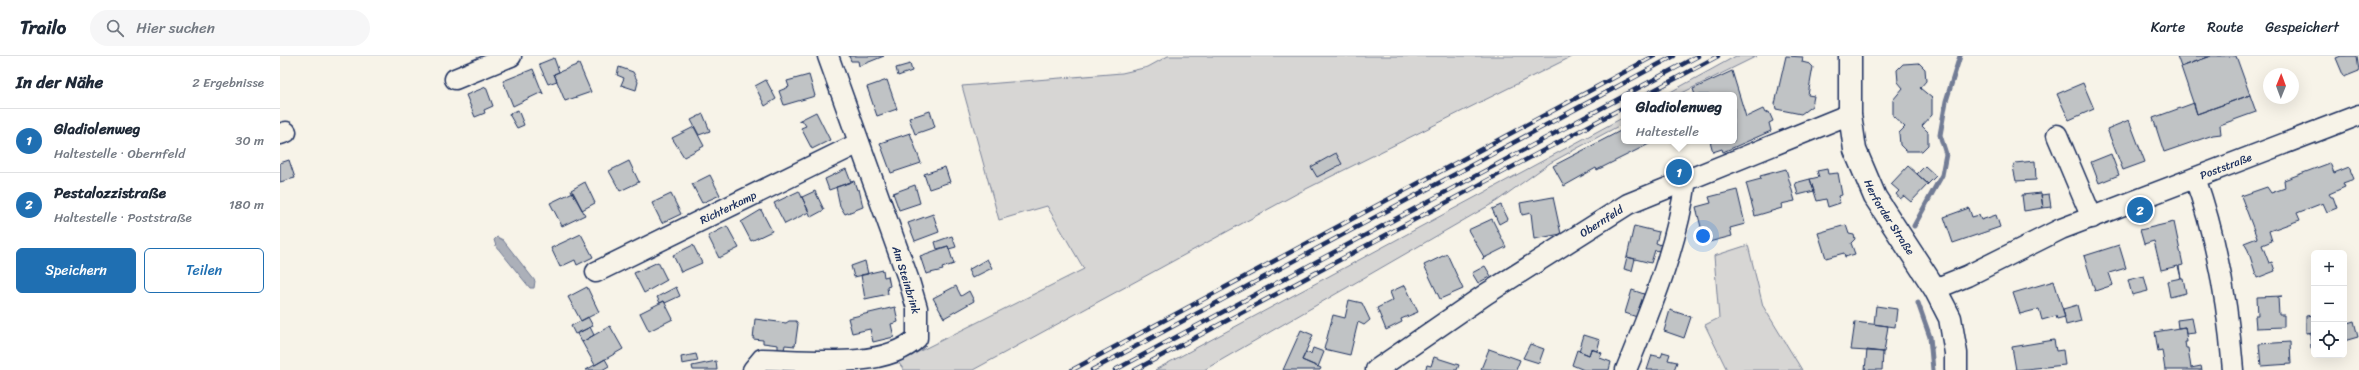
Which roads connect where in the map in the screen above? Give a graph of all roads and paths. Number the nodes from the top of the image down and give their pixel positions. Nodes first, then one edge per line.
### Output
1 (511, 56) edge
2 (828, 56) edge
3 (1850, 56) edge
4 (455, 79) dead end
5 (1850, 114) junction
6 (2359, 115) edge
7 (2057, 135) dead end
8 (859, 143) junction
9 (2194, 178) junction
10 (1686, 180) junction
11 (2092, 218) junction
12 (596, 272) dead end
13 (1935, 289) junction
14 (753, 370) edge
15 (1376, 370) edge
16 (1626, 370) edge
17 (1956, 370) edge
18 (2233, 370) edge

1 - 4 street
2 - 8 street, Am Steinbrink
3 - 5 main road, Herforder Straße
5 - 10 street, Obernfeld
5 - 13 main road, Herforder Straße
6 - 9 street, Poststraße
7 - 11 street
8 - 12 street, Richterkamp
8 - 14 street, Am Steinbrink
9 - 11 street, Poststraße
9 - 18 street
10 - 15 street, Obernfeld
10 - 16 street
11 - 13 street, Poststraße
13 - 17 main road, Herforder Straße

